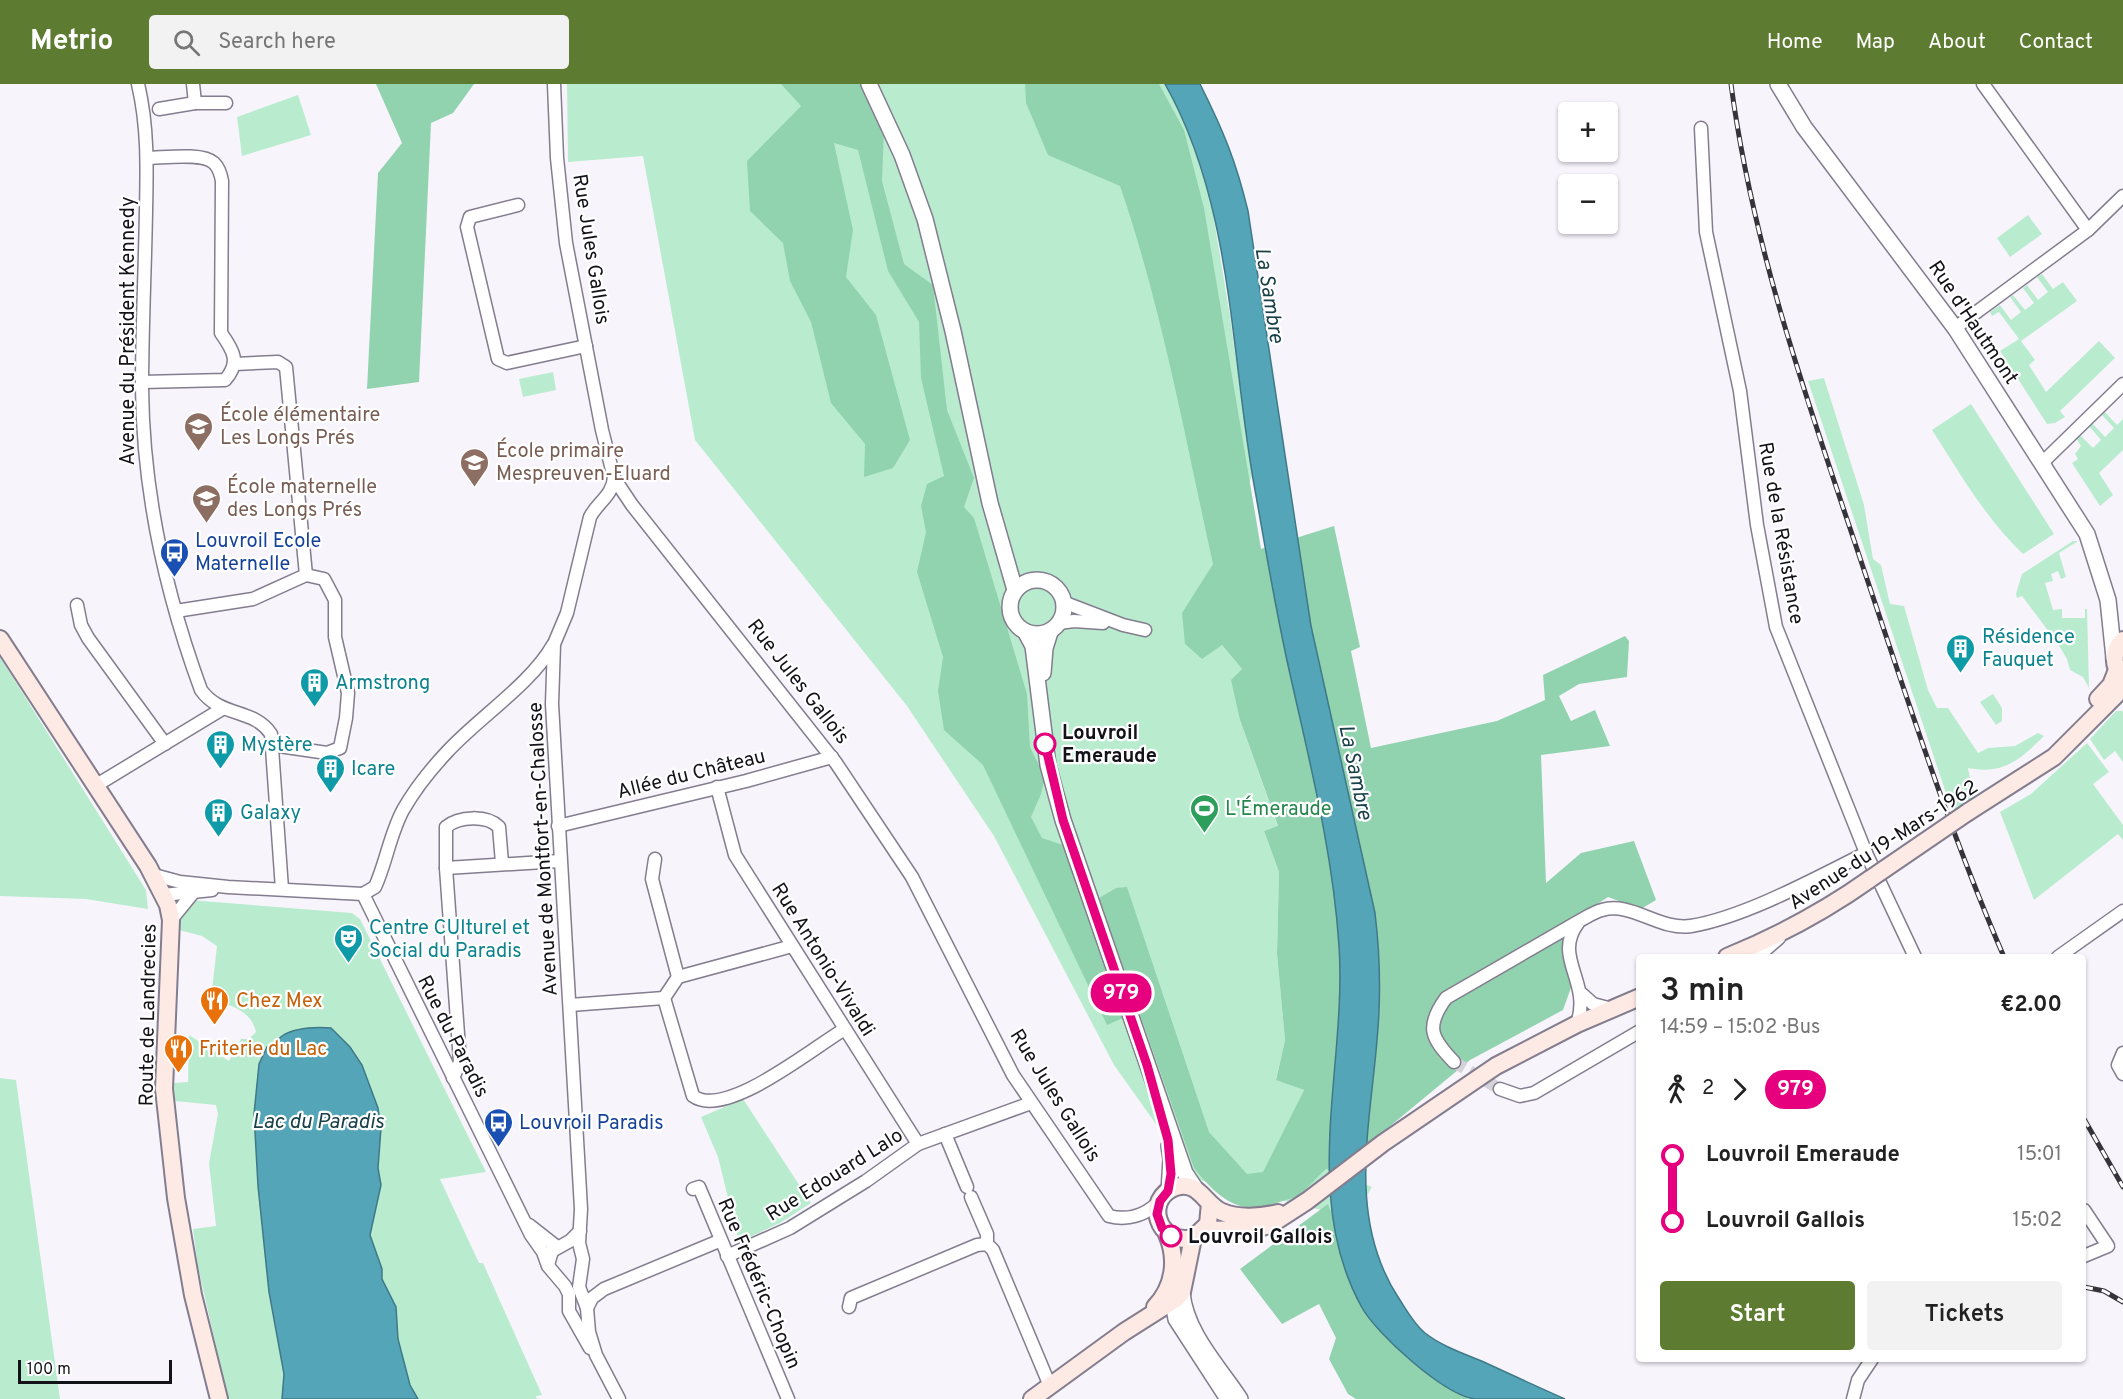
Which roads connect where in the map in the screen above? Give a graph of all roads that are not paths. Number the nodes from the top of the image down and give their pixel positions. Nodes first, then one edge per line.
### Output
1 (138, 84) edge
2 (193, 84) edge
3 (554, 84) edge
4 (869, 84) edge
5 (1983, 84) edge
6 (1783, 85) edge
7 (195, 103) junction
8 (226, 103) dead end
9 (159, 109) dead end
10 (1701, 128) dead end
11 (147, 159) junction
12 (2123, 196) edge
13 (518, 205) dead end
14 (2088, 230) junction
15 (1955, 328) junction
16 (586, 346) junction
17 (235, 364) junction
18 (142, 382) junction
19 (2123, 384) edge
20 (2042, 463) junction
21 (614, 478) junction
22 (1002, 544) junction
23 (306, 575) junction
24 (1033, 580) junction
25 (1015, 590) junction
26 (2108, 600) junction
27 (1064, 602) junction
28 (76, 605) dead end
29 (176, 611) junction
30 (1123, 625) junction
31 (2123, 625) edge
32 (1055, 627) junction
33 (1145, 630) dead end
34 (1026, 633) junction
35 (0, 639) edge
36 (2123, 640) edge
37 (554, 644) junction
38 (2118, 669) edge
39 (2123, 688) edge
40 (1041, 697) junction
41 (222, 709) junction
42 (165, 744) junction
43 (272, 745) junction
44 (832, 757) junction
45 (2026, 776) junction
46 (95, 786) junction
47 (717, 787) junction
48 (558, 826) junction
49 (1866, 854) junction
50 (655, 859) dead end
51 (560, 861) junction
52 (502, 863) junction
53 (446, 868) junction
54 (154, 875) junction
55 (228, 887) junction
56 (282, 889) junction
57 (193, 893) junction
58 (363, 894) junction
59 (163, 895) junction
60 (2123, 911) edge
61 (171, 920) junction
62 (1581, 920) junction
63 (1789, 930) junction
64 (792, 946) junction
65 (1734, 954) edge
66 (1761, 954) edge
67 (1914, 954) edge
68 (2062, 954) edge
69 (678, 977) junction
70 (1582, 994) junction
71 (664, 998) junction
72 (1636, 999) edge
73 (570, 1005) junction
74 (1612, 1009) junction
75 (1577, 1024) junction
76 (845, 1029) junction
77 (1636, 1034) edge
78 (2123, 1053) edge
79 (1454, 1062) tunnel mouth
80 (1147, 1065) junction
81 (2123, 1074) edge
82 (453, 1078) junction
83 (1500, 1089) tunnel mouth
84 (1031, 1103) junction
85 (945, 1134) junction
86 (918, 1144) junction
87 (1195, 1188) junction
88 (693, 1189) dead end
89 (1164, 1196) junction
90 (1210, 1203) junction
91 (1302, 1204) junction
92 (2086, 1213) edge
93 (1131, 1217) junction
94 (524, 1220) junction
95 (1163, 1227) junction
96 (580, 1231) junction
97 (1198, 1234) junction
98 (719, 1241) junction
99 (987, 1244) junction
100 (561, 1245) junction
101 (581, 1253) junction
102 (2086, 1255) edge
103 (727, 1256) junction
104 (548, 1266) junction
105 (580, 1275) junction
106 (604, 1289) junction
107 (1175, 1293) junction
108 (849, 1307) dead end
109 (587, 1312) junction
110 (574, 1319) junction
111 (596, 1355) junction
112 (1870, 1362) edge
113 (1203, 1364) junction
114 (1050, 1386) junction
115 (219, 1399) edge
116 (619, 1399) edge
117 (788, 1399) edge
118 (1032, 1399) edge
119 (1228, 1399) edge
120 (1238, 1399) edge
121 (1853, 1399) edge

1 - 11 street, Avenue du Président Kennedy
2 - 7 street
3 - 16 street, Rue Jules Gallois
4 - 22 street
5 - 14 street
6 - 15 street, Rue d'Hautmont
7 - 8 street
7 - 9 street
10 - 49 street, Rue de la Résistance
11 - 17 street
11 - 18 street, Avenue du Président Kennedy
12 - 14 street
13 - 16 street
14 - 15 street
15 - 20 street, Rue d'Hautmont
16 - 21 street, Rue Jules Gallois
17 - 18 street
17 - 23 street
18 - 29 street, Avenue du Président Kennedy
19 - 20 street
20 - 26 street, Rue d'Hautmont
21 - 37 street, Avenue de Montfort-en-Chalosse
21 - 44 street, Rue Jules Gallois
22 - 24 street
22 - 25 street
23 - 29 street
23 - 43 street
24 - 25 street
24 - 27 street
25 - 34 street
26 - 31 street
26 - 38 street
27 - 30 street
27 - 32 street
28 - 42 street
29 - 41 street, Avenue du Président Kennedy
30 - 32 street
30 - 33 street
32 - 34 street
32 - 40 street
34 - 40 street
35 - 46 main road, Route de Landrecies
36 - 38 main road
37 - 48 street, Avenue de Montfort-en-Chalosse
37 - 58 street
38 - 45 main road
39 - 45 main road
40 - 80 street
41 - 42 street
41 - 43 street, Avenue du Président Kennedy
42 - 46 street
43 - 56 street, Avenue du Président Kennedy
44 - 47 street, Allée du Château
44 - 84 street, Rue Jules Gallois
45 - 63 main road, Avenue du 19-Mars-1962, bridge
46 - 54 main road, Route de Landrecies
47 - 48 street, Allée du Château
47 - 64 street, Rue Antonio-Vivaldi
48 - 51 street, Avenue de Montfort-en-Chalosse
49 - 62 street
49 - 67 street, Rue de la Résistance
50 - 69 street
51 - 52 street
51 - 73 street, Avenue de Montfort-en-Chalosse
52 - 53 street
52 - 53 street
53 - 82 street
54 - 55 street
54 - 59 main road, Route de Landrecies
55 - 56 street
55 - 57 street
56 - 58 street
57 - 59 street
57 - 61 street
58 - 82 street, Rue du Paradis
59 - 61 main road, Route de Landrecies
60 - 68 street
61 - 115 main road, Route de Landrecies
62 - 70 street
62 - 79 street
63 - 65 main road, Avenue du 19-Mars-1962
63 - 66 street
64 - 69 street
64 - 76 street, Rue Antonio-Vivaldi
69 - 71 street
70 - 74 street
70 - 75 street
71 - 73 street
71 - 76 street
72 - 74 main road
73 - 96 street, Avenue de Montfort-en-Chalosse
74 - 75 main road
75 - 91 main road
76 - 86 street, Rue Antonio-Vivaldi
77 - 83 street
78 - 81 street
80 - 87 street
80 - 89 street
82 - 94 street, Rue du Paradis
84 - 85 street, Rue Edouard Lalo
84 - 93 street, Rue Jules Gallois
85 - 86 street, Rue Edouard Lalo
85 - 99 street
86 - 103 street, Rue Edouard Lalo
87 - 89 main road
87 - 90 main road
88 - 98 street, Rue Frédéric-Chopin
89 - 93 street
89 - 95 main road
90 - 91 main road
90 - 97 main road
91 - 97 main road
92 - 102 street
93 - 95 street
94 - 100 street, Rue du Paradis
94 - 104 street, Rue du Paradis
95 - 97 main road
95 - 107 main road
96 - 100 street
96 - 101 street, Avenue de Montfort-en-Chalosse
97 - 107 main road
98 - 103 street, Rue Frédéric-Chopin
98 - 106 street
99 - 108 street
99 - 114 street
100 - 101 street, Rue du Paradis
100 - 104 street
101 - 105 street, Avenue de Montfort-en-Chalosse
103 - 117 street, Rue Frédéric-Chopin
104 - 110 street, Rue du Paradis
105 - 106 street
105 - 109 street, Avenue de Montfort-en-Chalosse
106 - 109 street
107 - 113 street
107 - 114 main road
107 - 120 street
109 - 110 street
109 - 111 street
110 - 111 street
111 - 116 street
112 - 121 street
113 - 119 street
113 - 120 street
114 - 118 main road

